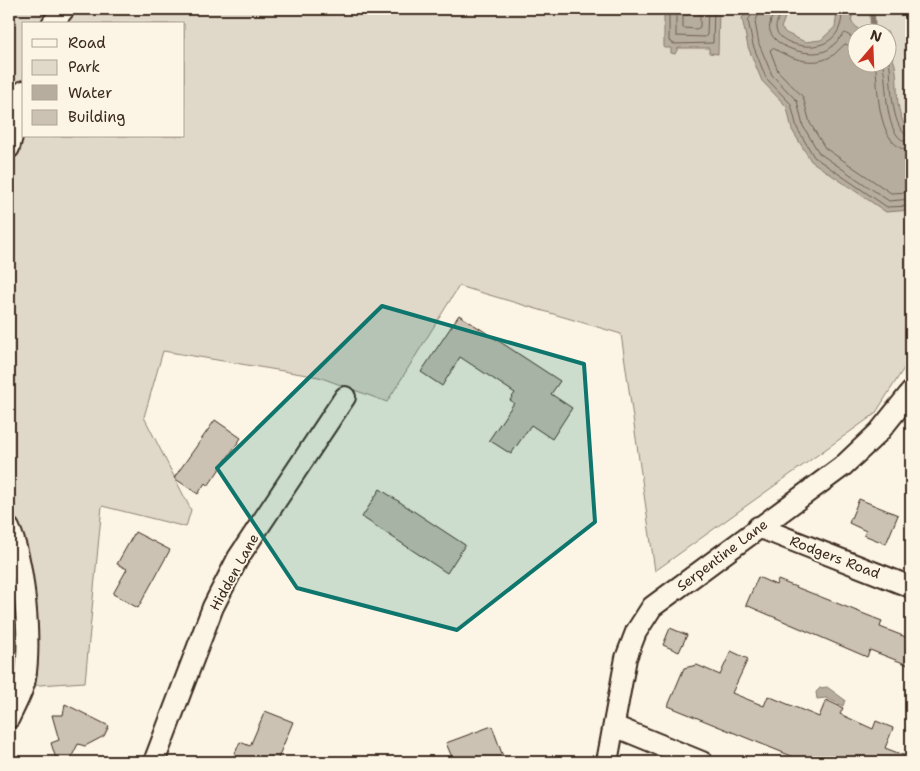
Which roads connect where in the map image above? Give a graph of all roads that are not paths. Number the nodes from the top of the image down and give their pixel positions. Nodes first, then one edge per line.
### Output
1 (64, 9) edge
2 (54, 22) edge
3 (22, 99) edge
4 (9, 148) edge
5 (911, 392) edge
6 (345, 398) dead end
7 (758, 527) junction
8 (9, 528) edge
9 (911, 587) edge
10 (9, 718) edge
11 (614, 726) junction
12 (154, 762) edge
13 (607, 762) edge
14 (702, 762) edge

1 - 2 street
3 - 4 street
5 - 7 street, Serpentine Lane
6 - 12 street, Hidden Lane
7 - 9 street, Rodgers Road
7 - 11 street, Serpentine Lane
8 - 10 street
11 - 13 street, Serpentine Lane
11 - 14 street

